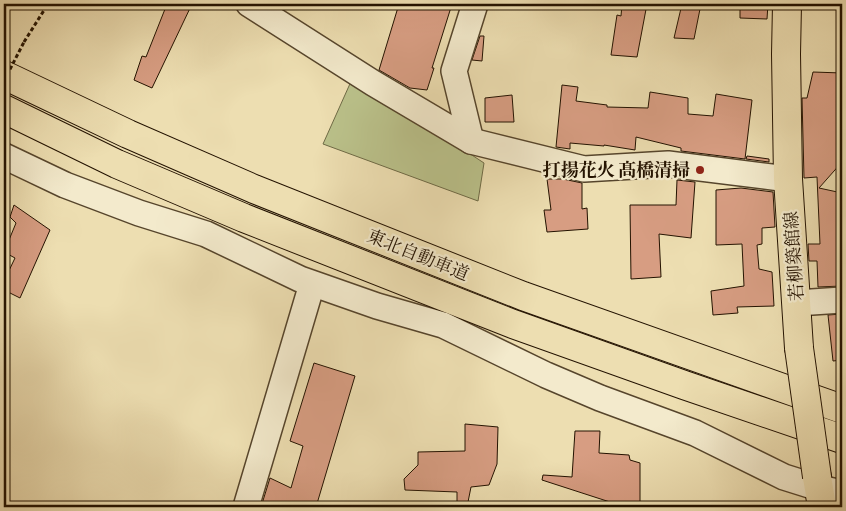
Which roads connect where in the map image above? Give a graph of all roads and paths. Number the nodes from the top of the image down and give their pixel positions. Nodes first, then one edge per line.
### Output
1 (48, 4) edge
2 (249, 4) edge
3 (475, 4) edge
4 (787, 4) edge
5 (4, 74) edge
6 (4, 81) edge
7 (4, 109) edge
8 (471, 141) junction
9 (4, 156) edge
10 (788, 179) junction
11 (312, 284) junction
12 (842, 300) edge
13 (797, 303) junction
14 (842, 409) edge
15 (842, 439) edge
16 (825, 491) edge
17 (246, 507) edge

1 - 6 path, bridge
2 - 8 street
3 - 8 street
4 - 10 main road, 若柳築館線
5 - 14 main road, 東北自動車道
7 - 15 main road, 東北自動車道
8 - 10 street
9 - 11 street
10 - 13 main road, 若柳築館線
11 - 16 street
11 - 17 street
12 - 13 street
13 - 16 main road, 若柳築館線, bridge

